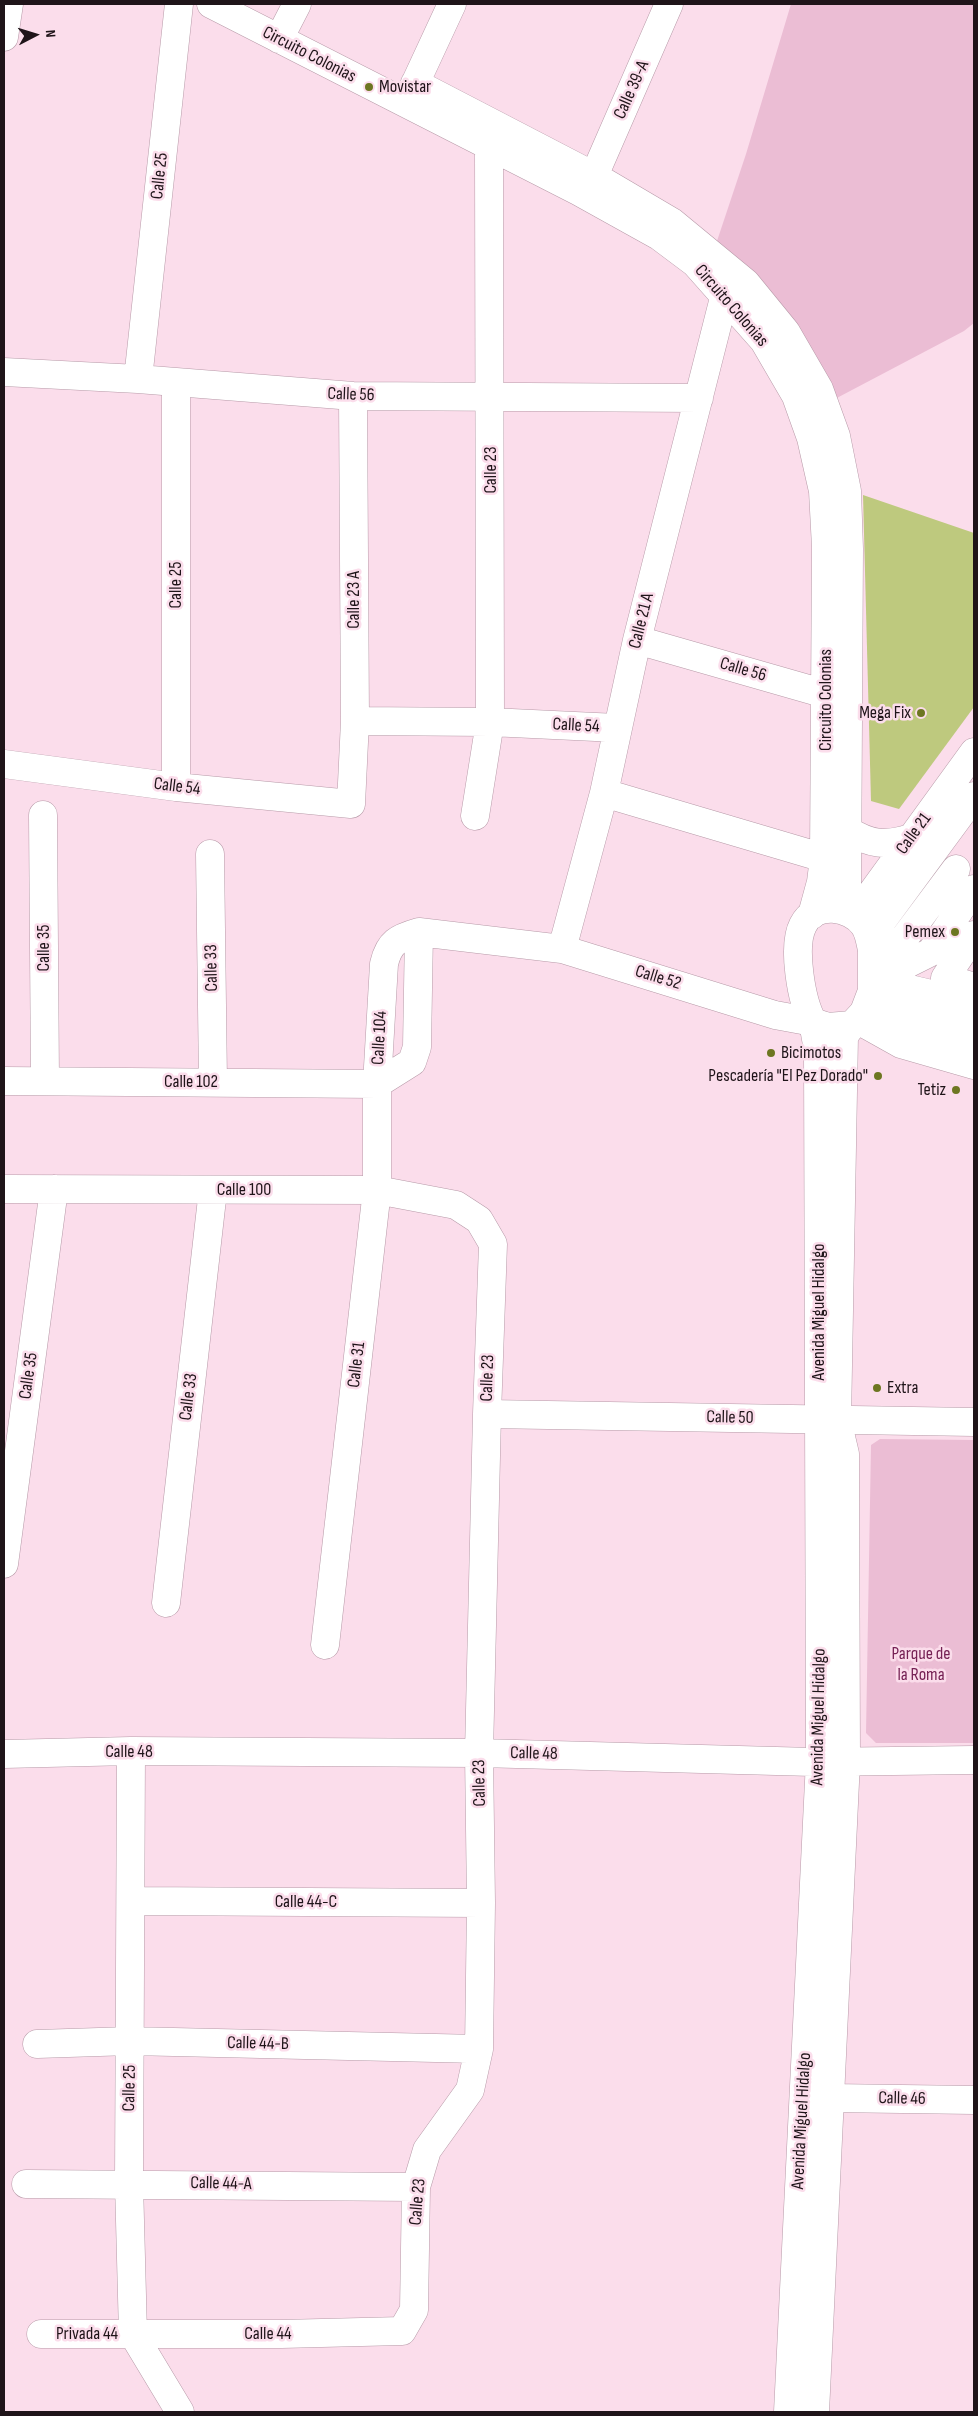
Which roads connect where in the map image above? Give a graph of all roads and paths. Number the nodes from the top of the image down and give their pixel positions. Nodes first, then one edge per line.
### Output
1 (9, 4) edge
2 (179, 4) edge
3 (211, 4) edge
4 (297, 4) edge
5 (452, 4) edge
6 (669, 4) edge
7 (4, 37) edge
8 (279, 39) junction
9 (410, 94) junction
10 (497, 139) junction
11 (594, 176) junction
12 (666, 229) junction
13 (725, 294) junction
14 (4, 372) edge
15 (138, 378) junction
16 (176, 382) junction
17 (353, 396) junction
18 (491, 396) junction
19 (699, 398) junction
20 (637, 640) junction
21 (837, 698) junction
22 (355, 721) junction
23 (490, 722) junction
24 (617, 728) junction
25 (974, 752) edge
26 (4, 764) edge
27 (176, 787) junction
28 (604, 793) junction
29 (974, 796) edge
30 (351, 804) joint
31 (43, 814) dead end
32 (475, 816) dead end
33 (847, 830) junction
34 (922, 845) junction
35 (210, 854) dead end
36 (824, 858) junction
37 (965, 876) edge
38 (974, 889) edge
39 (847, 912) junction
40 (812, 914) junction
41 (419, 932) junction
42 (974, 934) edge
43 (562, 949) junction
44 (872, 950) junction
45 (944, 978) junction
46 (802, 985) junction
47 (872, 986) junction
48 (974, 986) edge
49 (974, 1004) edge
50 (754, 1008) junction
51 (813, 1022) junction
52 (855, 1022) junction
53 (974, 1024) edge
54 (974, 1043) edge
55 (974, 1065) edge
56 (4, 1081) edge
57 (46, 1081) junction
58 (213, 1082) junction
59 (377, 1084) junction
60 (4, 1189) edge
61 (54, 1189) junction
62 (214, 1190) junction
63 (377, 1190) junction
64 (479, 1220) joint
65 (487, 1414) junction
66 (828, 1420) junction
67 (974, 1422) edge
68 (4, 1564) edge
69 (166, 1603) dead end
70 (325, 1645) dead end
71 (131, 1751) junction
72 (479, 1753) junction
73 (4, 1754) edge
74 (974, 1760) edge
75 (833, 1761) junction
76 (132, 1901) junction
77 (481, 1903) junction
78 (130, 2041) junction
79 (37, 2044) dead end
80 (480, 2049) junction
81 (830, 2098) junction
82 (974, 2100) edge
83 (129, 2183) junction
84 (26, 2184) dead end
85 (416, 2187) junction
86 (402, 2331) joint
87 (41, 2334) dead end
88 (133, 2334) junction
89 (180, 2412) edge
90 (788, 2412) edge
91 (815, 2412) edge

1 - 7 street
2 - 15 street, Calle 25
3 - 8 street, Circuito Colonias
4 - 8 street
5 - 9 street
6 - 11 street, Calle 39-A
8 - 9 street, Circuito Colonias
9 - 10 street, Circuito Colonias
10 - 11 street, Circuito Colonias
10 - 12 street, Circuito Colonias
10 - 18 street, Calle 23
11 - 12 street, Circuito Colonias
12 - 13 street, Circuito Colonias
12 - 21 street, Circuito Colonias
13 - 19 street, Calle 21 A
13 - 21 street, Circuito Colonias
14 - 15 street, Calle 56
15 - 16 street, Calle 56
16 - 17 street, Calle 56
16 - 27 street, Calle 25
17 - 18 street, Calle 56
17 - 22 street, Calle 23 A
18 - 19 street, Calle 56
18 - 23 street, Calle 23
19 - 20 street, Calle 21 A
20 - 21 street, Calle 56
20 - 24 street, Calle 21 A
21 - 33 street, Circuito Colonias
21 - 36 street, Circuito Colonias
22 - 23 street, Calle 54
22 - 30 street, Calle 23 A
23 - 24 street, Calle 54
23 - 32 street, Calle 23
24 - 28 street, Calle 21 A
25 - 34 street, Calle 21
26 - 27 street, Calle 54
27 - 30 street, Calle 54
28 - 36 street
28 - 43 street, Calle 21 A
29 - 34 street, Calle 21
31 - 57 street, Calle 35
33 - 34 street
33 - 39 street, Circuito Colonias
34 - 37 street
34 - 39 street, Calle 21
34 - 44 street, Calle 21
35 - 58 street, Calle 33
36 - 40 street, Circuito Colonias
37 - 47 street
38 - 47 street
39 - 40 street
39 - 44 street
40 - 46 street
41 - 43 street, Calle 104
41 - 59 street, Calle 104
41 - 59 street, Calle 104
42 - 45 street
43 - 50 street, Calle 52
44 - 47 street
45 - 47 street
45 - 48 street
46 - 50 street, Calle 52
46 - 51 street
47 - 49 street
47 - 52 street
47 - 53 street
47 - 54 street
50 - 51 street, Calle 52
51 - 52 street
51 - 66 street, Avenida Miguel Hidalgo
52 - 55 street
52 - 66 street, Avenida Miguel Hidalgo
56 - 57 street, Calle 102
57 - 58 street, Calle 102
58 - 59 street, Calle 102
59 - 63 street, Calle 31
60 - 61 street, Calle 100
61 - 62 street, Calle 100
61 - 68 street, Calle 35
62 - 63 street, Calle 100
62 - 69 street, Calle 33
63 - 64 street, Calle 100
63 - 70 street, Calle 31
64 - 65 street, Calle 23
65 - 66 street, Calle 50
65 - 72 street, Calle 23
66 - 67 street, Calle 50
66 - 75 street, Avenida Miguel Hidalgo
71 - 72 street, Calle 48
71 - 73 street, Calle 48
71 - 76 street, Calle 25
72 - 75 street, Calle 48
72 - 77 street, Calle 23
74 - 75 street, Calle 48
75 - 81 street, Avenida Miguel Hidalgo
75 - 90 street, Avenida Miguel Hidalgo
76 - 77 street, Calle 44-C
76 - 78 street, Calle 25
77 - 80 street, Calle 23
78 - 79 street, Calle 44-B
78 - 80 street, Calle 44-B
78 - 83 street, Calle 25
80 - 85 street, Calle 23
81 - 82 street, Calle 46
81 - 91 street, Avenida Miguel Hidalgo
83 - 84 street, Calle 44-A
83 - 85 street, Calle 44-A
83 - 88 street, Calle 25
85 - 86 street, Calle 23
86 - 88 street, Calle 44
87 - 88 street, Privada 44
88 - 89 street, Calle 25

